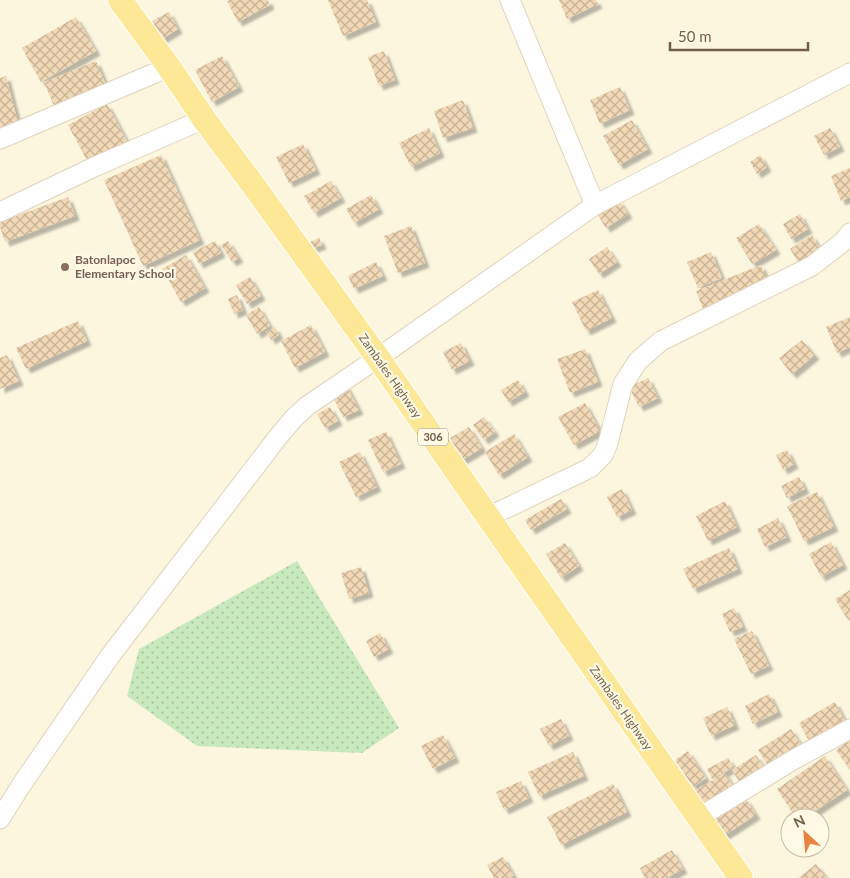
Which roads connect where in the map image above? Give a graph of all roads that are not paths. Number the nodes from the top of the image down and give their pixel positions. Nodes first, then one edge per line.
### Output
1 (120, 0) edge
2 (510, 0) edge
3 (169, 67) junction
4 (850, 73) edge
5 (204, 119) junction
6 (0, 139) edge
7 (595, 205) junction
8 (0, 212) edge
9 (850, 234) edge
10 (378, 358) junction
11 (488, 517) junction
12 (850, 729) edge
13 (698, 818) junction
14 (0, 819) edge
15 (741, 878) edge

1 - 3 main road, Zambales Highway / 306
2 - 7 street
3 - 5 main road, Zambales Highway / 306
3 - 6 street
4 - 7 street
5 - 8 street
5 - 10 main road, Zambales Highway / 306
7 - 10 street
9 - 11 street
10 - 11 main road, Zambales Highway / 306
10 - 14 street
11 - 13 main road, Zambales Highway / 306
12 - 13 street
13 - 15 main road, Zambales Highway / 306

